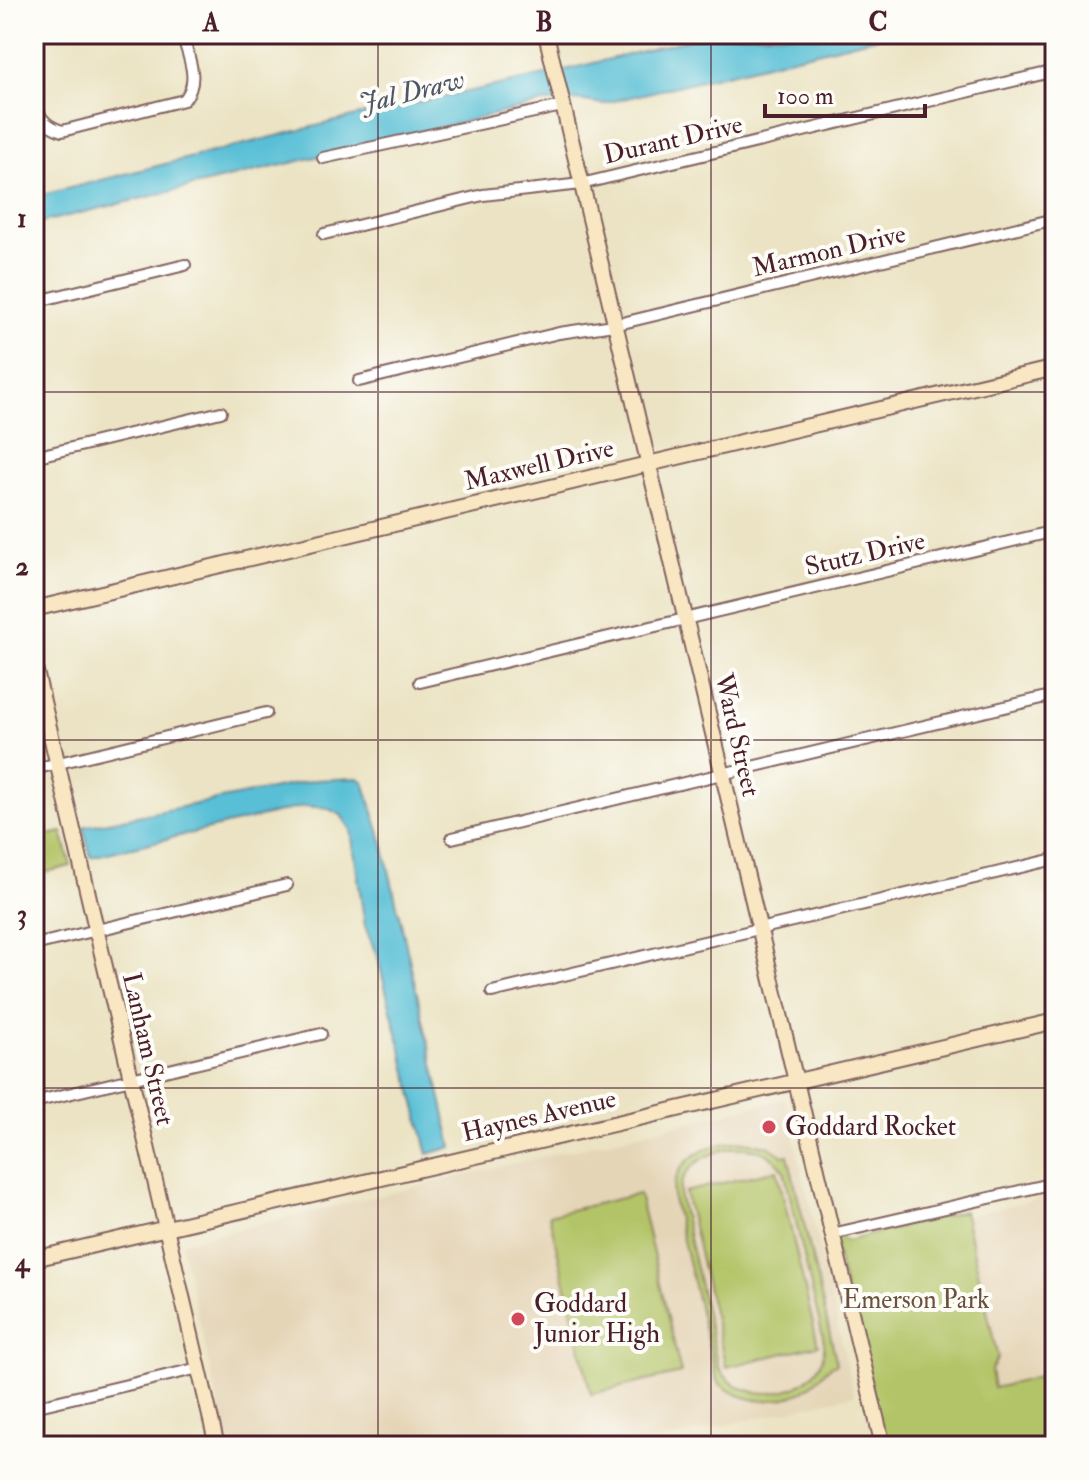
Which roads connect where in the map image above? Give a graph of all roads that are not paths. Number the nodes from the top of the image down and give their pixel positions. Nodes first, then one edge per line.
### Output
1 (182, 34) edge
2 (546, 34) edge
3 (1055, 71) edge
4 (34, 99) edge
5 (562, 106) junction
6 (323, 158) dead end
7 (581, 184) junction
8 (1055, 219) edge
9 (324, 234) dead end
10 (34, 258) edge
11 (185, 265) dead end
12 (39, 301) edge
13 (614, 325) junction
14 (1055, 368) edge
15 (359, 381) dead end
16 (221, 412) dead end
17 (34, 457) edge
18 (647, 464) junction
19 (1055, 531) edge
20 (34, 609) edge
21 (685, 619) junction
22 (34, 663) edge
23 (420, 682) dead end
24 (1055, 695) edge
25 (266, 713) dead end
26 (57, 764) junction
27 (34, 769) edge
28 (722, 774) junction
29 (452, 838) dead end
30 (1055, 859) edge
31 (287, 885) dead end
32 (759, 928) junction
33 (95, 930) junction
34 (34, 945) edge
35 (492, 992) dead end
36 (1055, 1021) edge
37 (321, 1034) dead end
38 (131, 1078) junction
39 (795, 1081) junction
40 (34, 1102) edge
41 (1055, 1183) edge
42 (166, 1228) junction
43 (832, 1234) junction
44 (34, 1259) edge
45 (199, 1368) junction
46 (34, 1407) edge
47 (217, 1446) edge
48 (883, 1446) edge

1 - 4 street
2 - 5 street, Ward Street
3 - 7 street, Durant Drive
5 - 6 street
5 - 7 street, Ward Street
7 - 9 street, Durant Drive
7 - 13 street, Ward Street
8 - 13 street, Marmon Drive
10 - 12 street
11 - 12 street
13 - 15 street, Marmon Drive
13 - 18 street, Ward Street
14 - 18 street, Maxwell Drive
16 - 17 street
18 - 20 street, Maxwell Drive
18 - 21 street, Ward Street
19 - 21 street, Stutz Drive
21 - 23 street, Stutz Drive
21 - 28 street, Ward Street
22 - 26 street, Lanham Street
24 - 28 street
25 - 26 street
26 - 27 street
26 - 33 street, Lanham Street
28 - 29 street
28 - 32 street, Ward Street
30 - 32 street
31 - 33 street
32 - 35 street
32 - 39 street, Ward Street
33 - 34 street
33 - 38 street, Lanham Street
36 - 39 street, Haynes Avenue
37 - 38 street
38 - 40 street
38 - 42 street, Lanham Street
39 - 42 street, Haynes Avenue
39 - 43 street, Ward Street
41 - 43 street
42 - 44 street, Haynes Avenue
42 - 45 street, Lanham Street
43 - 48 street, Ward Street
45 - 46 street
45 - 47 street, Lanham Street

